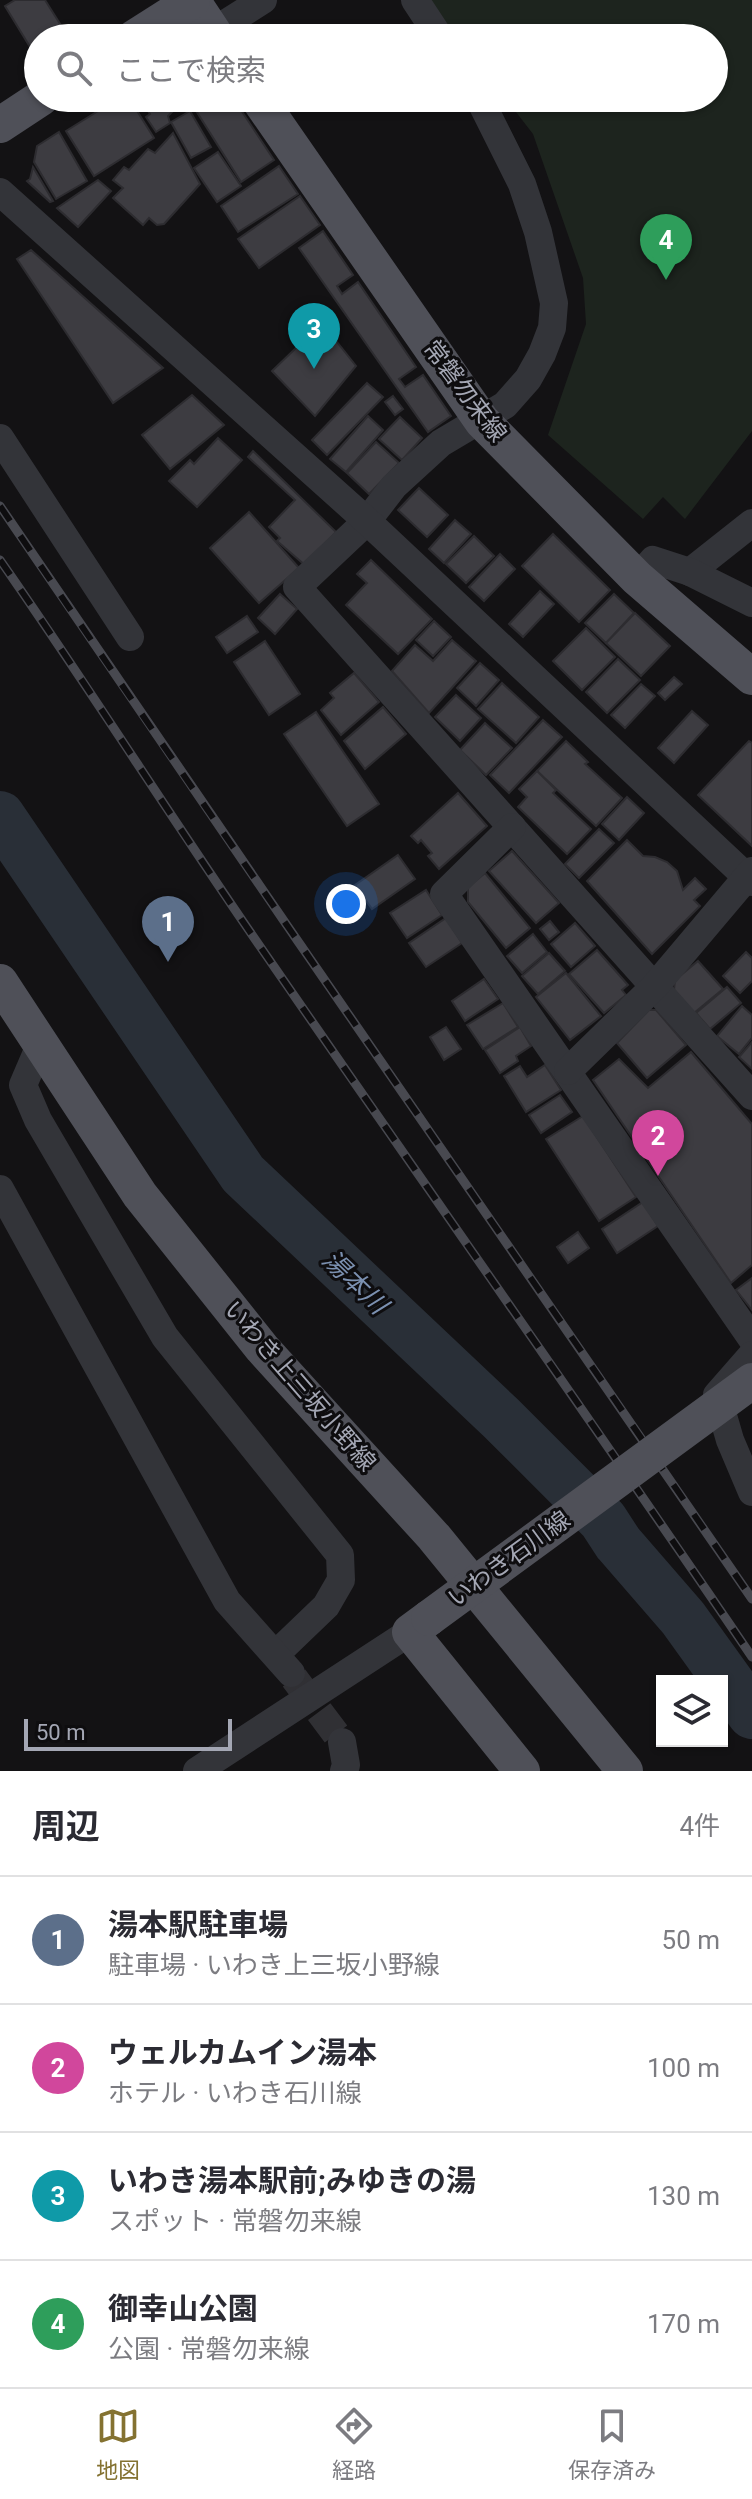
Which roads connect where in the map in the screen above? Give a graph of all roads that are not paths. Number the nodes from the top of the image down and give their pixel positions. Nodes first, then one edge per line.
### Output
1 (192, 0) edge
2 (263, 0) edge
3 (415, 0) edge
4 (155, 24) edge
5 (207, 24) edge
6 (229, 24) edge
7 (431, 24) edge
8 (24, 109) edge
9 (268, 112) edge
10 (486, 112) edge
11 (0, 125) edge
12 (0, 192) edge
13 (482, 421) junction
14 (0, 438) edge
15 (367, 521) junction
16 (752, 523) edge
17 (690, 572) junction
18 (637, 578) junction
19 (752, 603) edge
20 (130, 637) dead end
21 (752, 677) edge
22 (512, 827) junction
23 (750, 877) edge
24 (0, 982) edge
25 (655, 986) junction
26 (41, 1043) junction
27 (568, 1071) junction
28 (752, 1096) edge
29 (0, 1189) edge
30 (752, 1339) edge
31 (752, 1355) edge
32 (752, 1381) edge
33 (752, 1492) edge
34 (420, 1625) junction
35 (342, 1742) tunnel mouth
36 (197, 1771) edge
37 (344, 1771) edge
38 (522, 1771) edge
39 (625, 1771) edge

1 - 4 main road
1 - 5 main road
2 - 6 street
3 - 7 street
8 - 11 main road
9 - 13 main road, 常磐勿来線
10 - 13 street
12 - 15 street
13 - 15 street
13 - 18 main road, 常磐勿来線
14 - 20 street
15 - 22 street
15 - 23 street
16 - 17 street
17 - 18 street
17 - 19 street
18 - 21 main road, 常磐勿来線
22 - 25 street
22 - 27 street
23 - 25 street
24 - 26 main road, いわき上三坂小野線
25 - 27 street
25 - 28 street
26 - 29 street
26 - 39 main road, いわき上三坂小野線
27 - 30 street
31 - 33 street
32 - 34 main road, いわき石川線, bridge
34 - 36 street
34 - 38 main road
35 - 37 street

